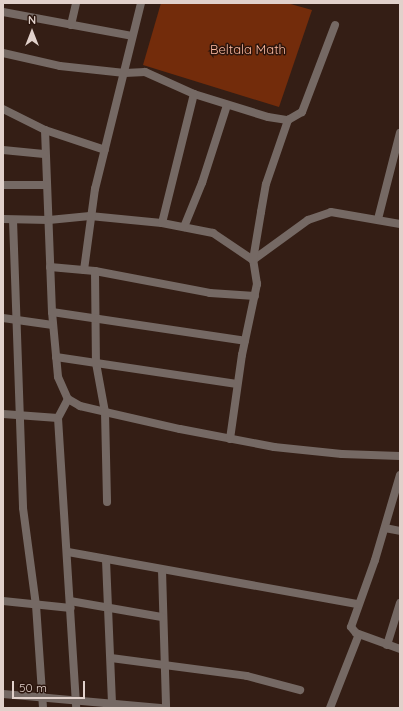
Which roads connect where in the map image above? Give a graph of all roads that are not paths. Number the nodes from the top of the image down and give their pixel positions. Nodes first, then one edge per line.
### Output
1 (76, 3) edge
2 (141, 3) edge
3 (3, 12) edge
4 (71, 25) junction
5 (335, 25) dead end
6 (132, 36) junction
7 (3, 53) edge
8 (125, 73) junction
9 (194, 94) junction
10 (227, 105) junction
11 (3, 109) edge
12 (288, 120) junction
13 (45, 130) junction
14 (400, 133) edge
15 (3, 150) edge
16 (105, 150) junction
17 (398, 150) edge
18 (44, 154) junction
19 (3, 185) edge
20 (45, 185) junction
21 (90, 216) junction
22 (3, 219) edge
23 (378, 219) junction
24 (13, 220) junction
25 (49, 220) junction
26 (162, 223) junction
27 (400, 224) edge
28 (184, 227) junction
29 (253, 260) junction
30 (50, 267) junction
31 (84, 270) junction
32 (95, 271) junction
33 (255, 296) junction
34 (52, 312) junction
35 (3, 318) edge
36 (96, 318) junction
37 (17, 319) junction
38 (53, 325) junction
39 (245, 341) junction
40 (56, 357) junction
41 (96, 363) junction
42 (237, 384) junction
43 (68, 399) junction
44 (105, 412) junction
45 (3, 414) edge
46 (18, 415) junction
47 (58, 418) junction
48 (230, 439) junction
49 (400, 456) edge
50 (400, 475) edge
51 (107, 502) dead end
52 (385, 528) junction
53 (400, 531) edge
54 (68, 552) junction
55 (106, 560) junction
56 (162, 570) junction
57 (3, 601) edge
58 (71, 604) junction
59 (358, 604) junction
60 (400, 604) edge
61 (36, 605) junction
62 (109, 607) junction
63 (162, 617) junction
64 (359, 634) junction
65 (387, 645) junction
66 (400, 649) edge
67 (111, 658) junction
68 (164, 664) junction
69 (300, 690) dead end
70 (3, 694) edge
71 (42, 696) junction
72 (76, 699) junction
73 (112, 703) junction
74 (43, 708) edge
75 (76, 708) edge
76 (160, 708) edge
77 (166, 708) edge
78 (330, 708) edge

1 - 4 street
2 - 6 street
3 - 4 street
4 - 6 street
5 - 12 street
6 - 8 street
7 - 8 street
8 - 9 street
8 - 16 street
9 - 10 street
9 - 26 street
10 - 12 street
10 - 28 street
11 - 13 street
12 - 29 street
13 - 16 street
13 - 18 street
14 - 17 street
15 - 18 street
16 - 21 street
17 - 23 street
18 - 20 street
19 - 20 street
20 - 25 street
21 - 25 street
21 - 26 street
21 - 31 street
22 - 24 street
23 - 27 street
23 - 29 street
24 - 25 street
24 - 37 street
25 - 30 street
26 - 28 street
28 - 29 street
29 - 33 street
30 - 31 street
30 - 34 street
31 - 32 street
32 - 33 street
32 - 36 street
33 - 39 street
34 - 36 street
34 - 38 street
35 - 37 street
36 - 39 street
36 - 41 street
37 - 38 street
37 - 46 street
38 - 40 street
39 - 42 street
40 - 41 street
40 - 43 street
41 - 42 street
41 - 44 street
42 - 48 street
43 - 44 street
43 - 47 street
44 - 48 street
44 - 51 street
45 - 46 street
46 - 47 street
46 - 61 street
47 - 54 street
48 - 49 street
50 - 52 street
52 - 53 street
52 - 59 street
54 - 55 street
54 - 58 street
55 - 56 street
55 - 62 street
56 - 59 street
56 - 63 street
57 - 61 street
58 - 61 street
58 - 62 street
58 - 72 street
59 - 64 street
60 - 65 street
61 - 71 street
62 - 63 street
62 - 67 street
63 - 68 street
64 - 65 street
64 - 78 street
65 - 66 street
67 - 68 street
67 - 73 street
68 - 69 street
68 - 77 street
70 - 71 street
71 - 72 street
71 - 74 street
72 - 73 street
72 - 75 street
73 - 76 street

